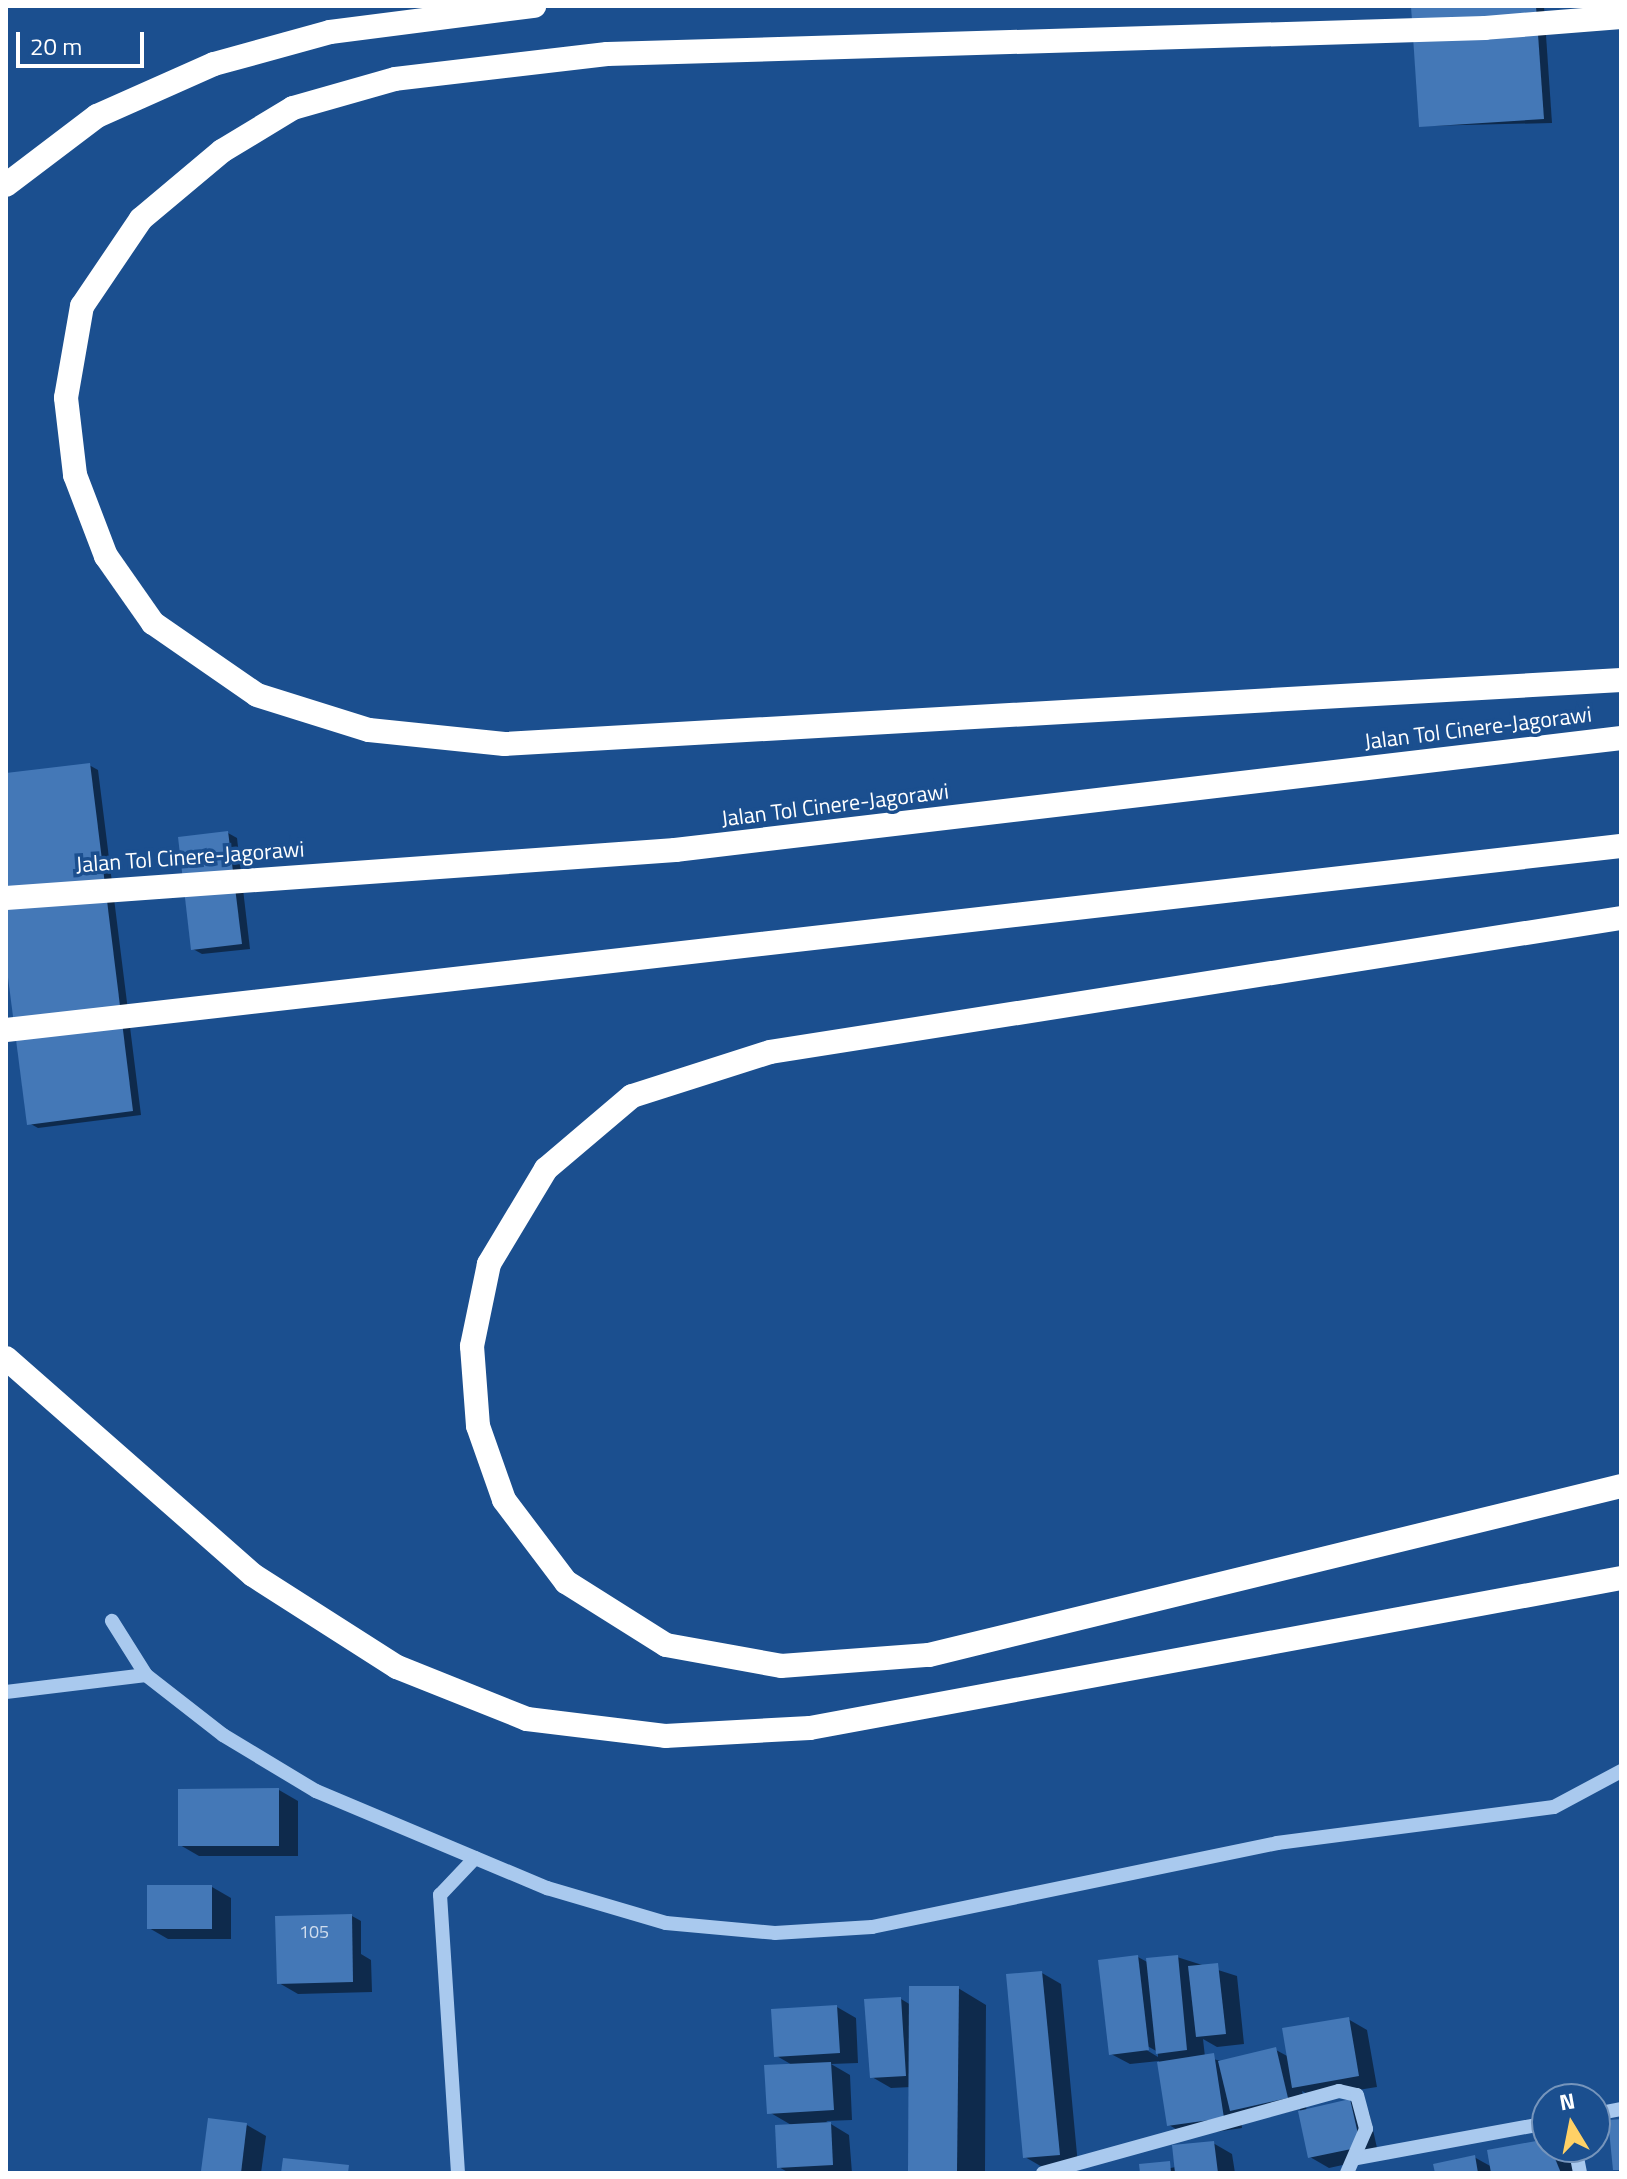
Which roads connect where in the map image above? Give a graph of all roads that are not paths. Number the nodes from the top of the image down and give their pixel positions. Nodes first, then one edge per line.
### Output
1 (534, 6) edge
2 (1621, 17) edge
3 (6, 185) edge
4 (1621, 680) edge
5 (1621, 738) edge
6 (1621, 846) edge
7 (6, 898) edge
8 (1621, 918) edge
9 (6, 1030) edge
10 (6, 1358) edge
11 (1621, 1486) edge
12 (1621, 1578) edge
13 (112, 1621) dead end
14 (146, 1675) junction
15 (6, 1692) edge
16 (1621, 1771) edge
17 (475, 1858) junction
18 (1531, 2126) edge
19 (1357, 2158) junction
20 (458, 2173) edge
21 (1043, 2173) edge
22 (1347, 2173) edge

1 - 3 highway
2 - 4 highway
5 - 7 highway, Jalan Tol Cinere-Jagorawi
6 - 9 highway
8 - 11 highway
10 - 12 highway
13 - 14 street
14 - 15 street
14 - 17 street
16 - 17 street
17 - 20 street
18 - 19 street
19 - 21 street
19 - 22 street

